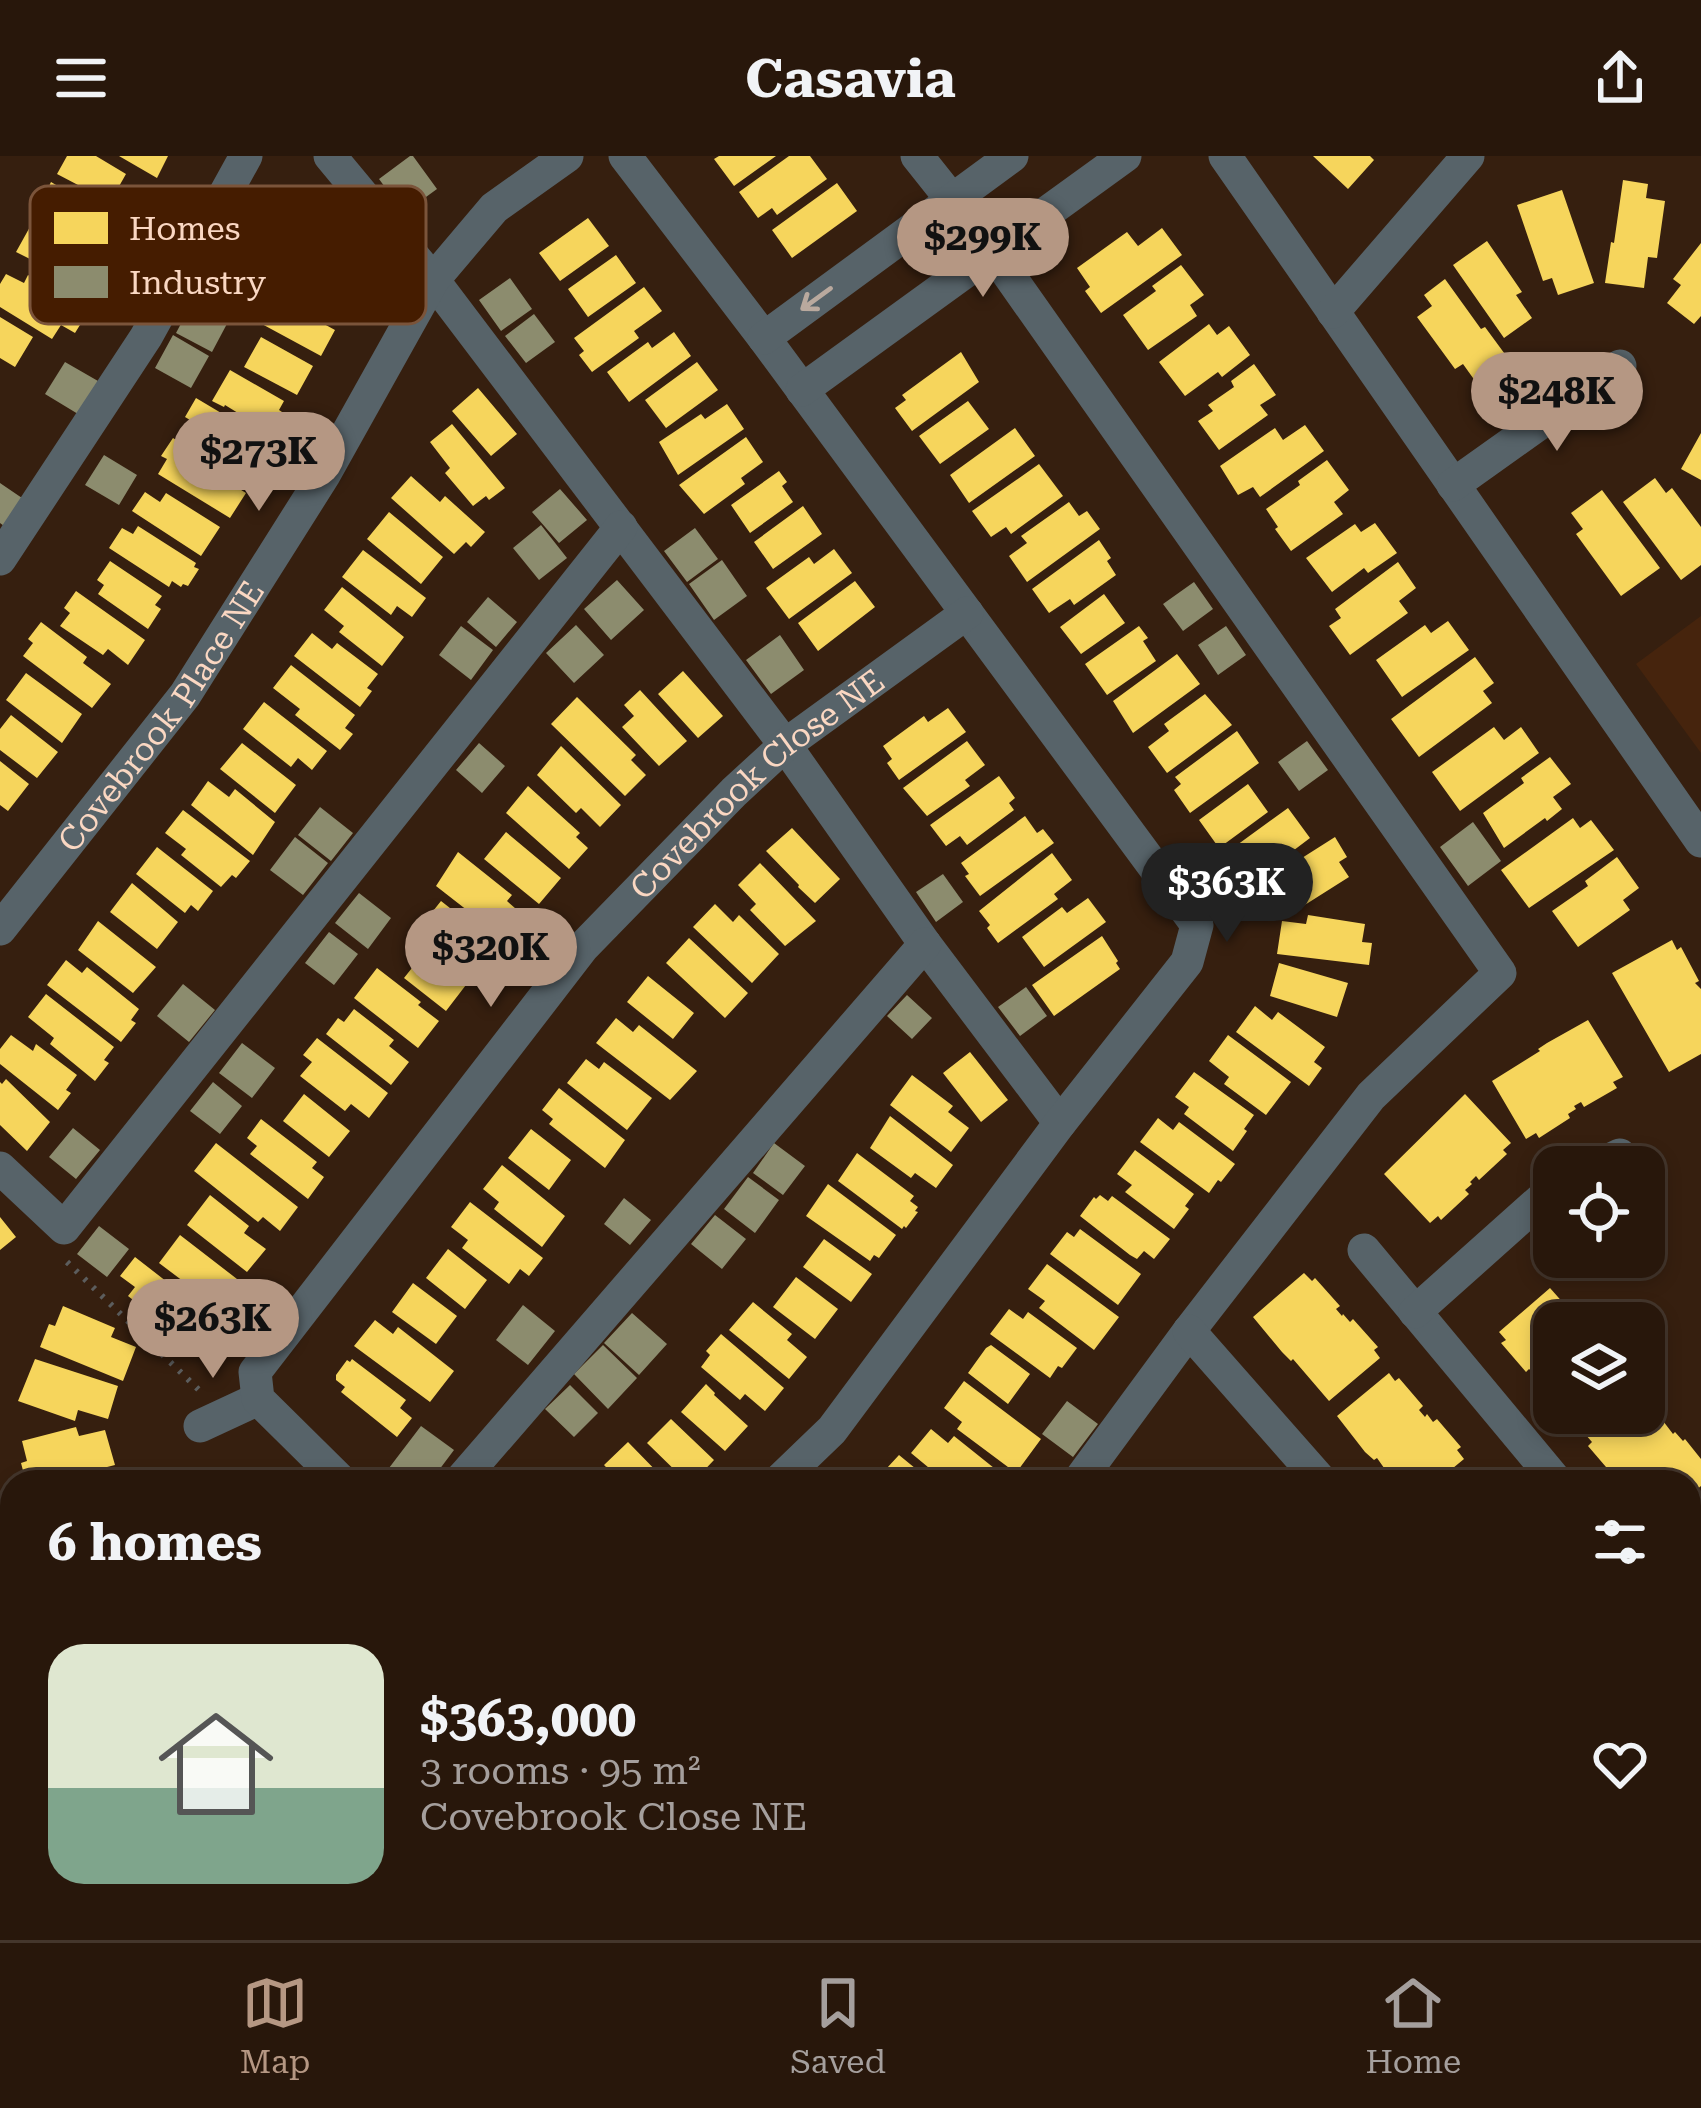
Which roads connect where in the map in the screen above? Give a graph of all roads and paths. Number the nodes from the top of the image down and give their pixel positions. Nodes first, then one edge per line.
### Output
1 (246, 156) edge
2 (330, 156) edge
3 (567, 156) edge
4 (625, 156) edge
5 (917, 156) edge
6 (1012, 156) edge
7 (1125, 156) edge
8 (1225, 156) edge
9 (1468, 156) edge
10 (229, 186) edge
11 (355, 186) edge
12 (952, 200) junction
13 (992, 251) junction
14 (426, 272) edge
15 (433, 280) junction
16 (426, 293) edge
17 (1333, 312) junction
18 (153, 324) edge
19 (409, 324) edge
20 (764, 338) junction
21 (1620, 366) dead end
22 (802, 390) junction
23 (1454, 485) junction
24 (621, 527) junction
25 (0, 559) edge
26 (968, 613) junction
27 (785, 746) junction
28 (1701, 841) edge
29 (0, 929) edge
30 (925, 944) junction
31 (1060, 1123) junction
32 (0, 1168) edge
33 (1533, 1207) edge
34 (52, 1247) dead end
35 (1364, 1250) dead end
36 (1415, 1312) junction
37 (1189, 1330) junction
38 (258, 1399) junction
39 (212, 1420) joint
40 (330, 1470) edge
41 (469, 1470) edge
42 (790, 1470) edge
43 (1087, 1470) edge
44 (1312, 1470) edge
45 (1547, 1470) edge

1 - 10 street
2 - 11 street
3 - 15 street, Covebrook Place NE
4 - 20 street
5 - 12 street
6 - 12 street
7 - 13 street
8 - 17 street
9 - 17 street
12 -> 20 street
13 - 22 street
13 - 37 street
14 - 15 street
15 - 16 street, Covebrook Place NE
15 - 24 street
17 - 23 street
18 - 25 street
19 - 29 street, Covebrook Place NE
20 - 22 street
21 - 23 street
22 - 26 street
23 - 28 street
24 - 27 street
24 - 32 street
26 - 27 street, Covebrook Close NE
26 - 31 street
27 - 30 street
27 - 38 street, Covebrook Close NE
30 - 31 street
30 - 41 street
31 - 42 street
33 - 36 street
34 - 39 path
35 - 36 street
36 - 45 street
37 - 43 street
37 - 44 street
38 - 39 street
38 - 40 street

